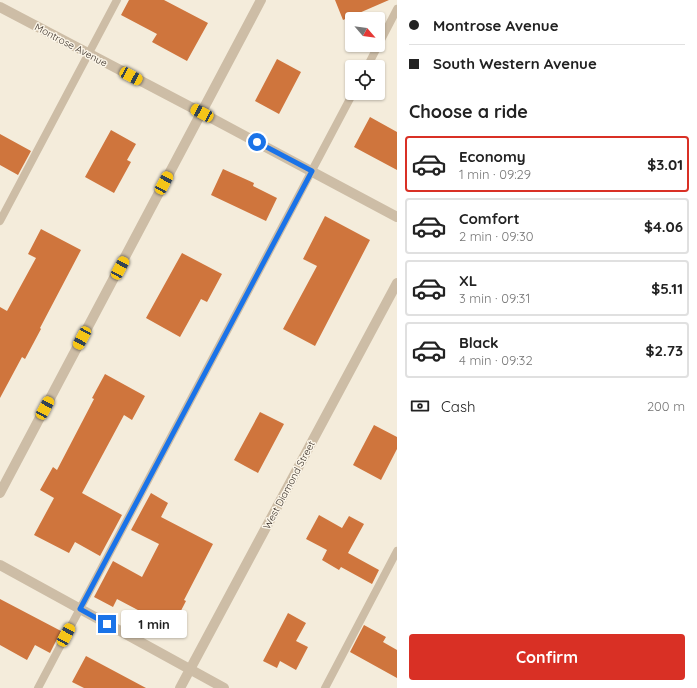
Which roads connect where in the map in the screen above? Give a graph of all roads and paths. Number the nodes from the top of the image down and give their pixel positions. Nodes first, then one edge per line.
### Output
1 (117, 0) edge
2 (261, 0) edge
3 (0, 7) edge
4 (397, 9) edge
5 (88, 53) junction
6 (370, 60) edge
7 (349, 100) edge
8 (202, 113) junction
9 (312, 171) junction
10 (397, 217) edge
11 (0, 221) edge
12 (397, 283) edge
13 (0, 493) edge
14 (397, 551) edge
15 (0, 565) edge
16 (80, 609) junction
17 (190, 670) junction
18 (38, 688) edge
19 (180, 688) edge
20 (224, 688) edge
21 (325, 688) edge

1 - 5 lane
2 - 8 street
3 - 5 street, Montrose Avenue
4 - 6 lane
5 - 8 street, Montrose Avenue
5 - 11 lane
7 - 9 lane
8 - 9 street, Montrose Avenue
8 - 13 street
9 - 10 street, Montrose Avenue
9 - 16 lane
12 - 17 street, West Diamond Street
14 - 21 lane
15 - 16 street
16 - 17 street
16 - 18 lane
17 - 19 street, West Diamond Street
17 - 20 street

